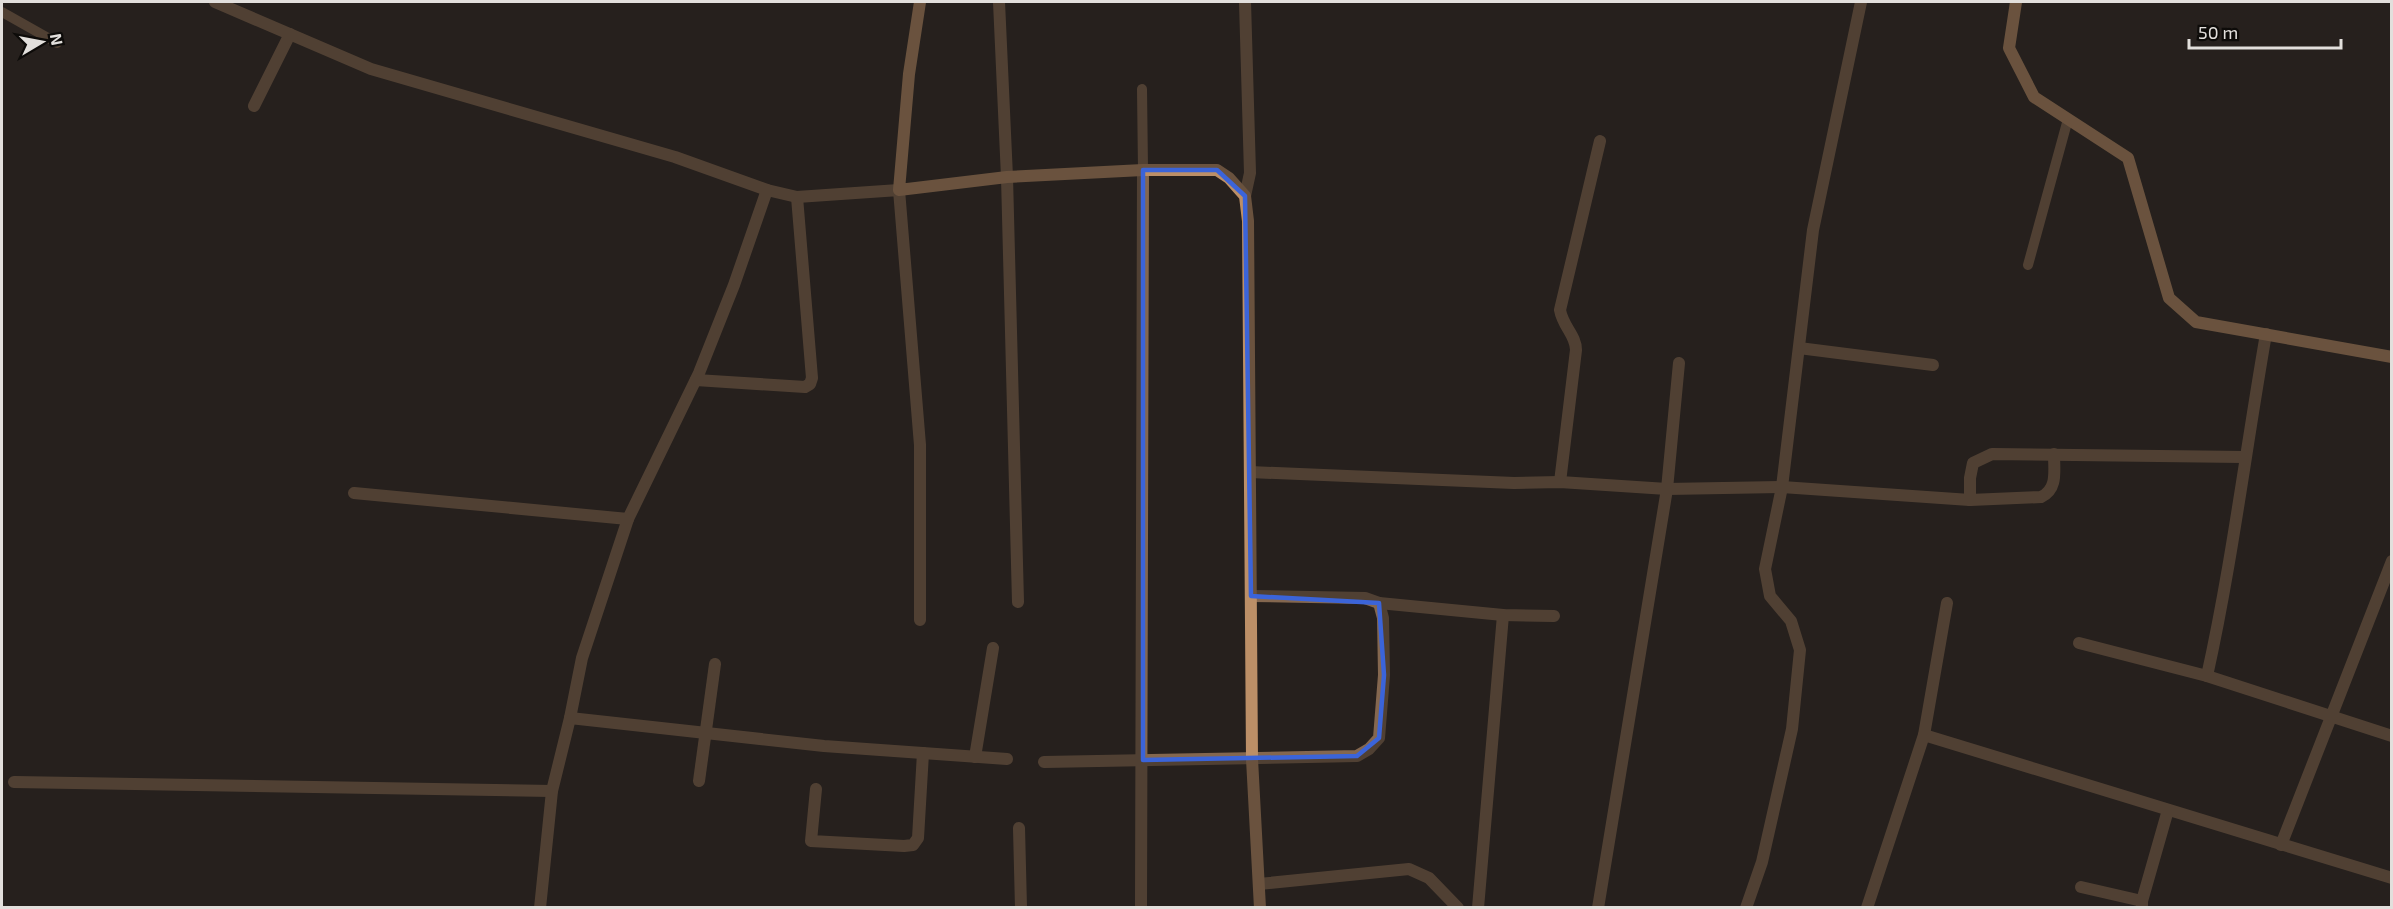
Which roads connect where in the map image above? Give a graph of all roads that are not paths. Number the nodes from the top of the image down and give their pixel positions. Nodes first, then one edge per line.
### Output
1 (214, 2) edge
2 (920, 2) edge
3 (999, 2) edge
4 (1245, 2) edge
5 (1861, 2) edge
6 (2016, 2) edge
7 (2, 12) edge
8 (290, 34) junction
9 (57, 43) dead end
10 (1142, 89) dead end
11 (254, 106) dead end
12 (2068, 119) junction
13 (1600, 141) dead end
14 (1143, 170) junction
15 (1007, 177) junction
16 (767, 190) junction
17 (899, 190) junction
18 (1245, 196) junction
19 (797, 197) junction
20 (2028, 266) dead end
21 (2266, 334) junction
22 (1799, 348) junction
23 (2391, 357) edge
24 (1679, 363) dead end
25 (1933, 365) dead end
26 (696, 380) junction
27 (2054, 454) junction
28 (2244, 457) junction
29 (1250, 472) junction
30 (1560, 482) junction
31 (1782, 487) junction
32 (1666, 489) junction
33 (354, 493) dead end
34 (1970, 500) junction
35 (628, 519) junction
36 (2391, 561) edge
37 (1251, 596) junction
38 (1018, 602) dead end
39 (1380, 603) junction
40 (1947, 603) dead end
41 (1503, 615) junction
42 (1554, 616) dead end
43 (920, 620) dead end
44 (2079, 643) dead end
45 (993, 648) dead end
46 (715, 664) dead end
47 (2207, 676) junction
48 (2330, 717) junction
49 (570, 718) junction
50 (706, 733) junction
51 (1924, 735) junction
52 (2391, 736) edge
53 (923, 753) junction
54 (975, 756) junction
55 (1007, 759) dead end
56 (1252, 759) junction
57 (1143, 760) junction
58 (1044, 762) dead end
59 (699, 780) dead end
60 (14, 782) dead end
61 (816, 789) dead end
62 (552, 791) junction
63 (2168, 810) junction
64 (1019, 828) dead end
65 (2281, 845) junction
66 (2391, 878) edge
67 (1259, 884) junction
68 (2081, 887) dead end
69 (2142, 904) edge
70 (540, 908) edge
71 (1021, 908) edge
72 (1142, 908) edge
73 (1260, 908) edge
74 (1458, 908) edge
75 (1478, 908) edge
76 (1598, 908) edge
77 (1746, 908) edge
78 (1867, 908) edge

1 - 8 street
2 - 17 street
3 - 15 street
4 - 18 street
5 - 22 street
6 - 12 street
7 - 9 lane
8 - 11 street
8 - 16 street
10 - 14 lane
12 - 20 lane
12 - 21 street
13 - 30 street
14 - 15 street
14 - 18 street
14 - 57 street
15 - 17 street
15 - 38 street
16 - 19 street
16 - 26 street
17 - 19 street
17 - 43 street
18 - 29 street
19 - 26 street
21 - 23 street
21 - 28 street
22 - 25 street
22 - 31 street
24 - 32 street
26 - 35 street
27 - 28 street
27 - 34 street
27 - 34 street
28 - 47 street
29 - 30 street
29 - 37 street
30 - 32 street
31 - 32 street
31 - 34 street
31 - 77 street
32 - 76 street
33 - 35 street
35 - 49 street
36 - 48 street
37 - 39 street
37 - 56 street
39 - 41 street
39 - 56 street
40 - 51 street
41 - 42 street
41 - 75 street
44 - 47 street
45 - 54 street
46 - 50 street
47 - 48 street
48 - 52 street
48 - 65 street
49 - 50 street
49 - 62 street
50 - 53 street
50 - 59 street
51 - 63 street
51 - 78 street
53 - 54 street
53 - 61 street
54 - 55 street
56 - 57 street
56 - 67 street
57 - 58 street
57 - 72 street
60 - 62 street
62 - 70 street
63 - 65 street
63 - 69 street
64 - 71 street
65 - 66 street
67 - 73 street
67 - 74 street
68 - 69 street

